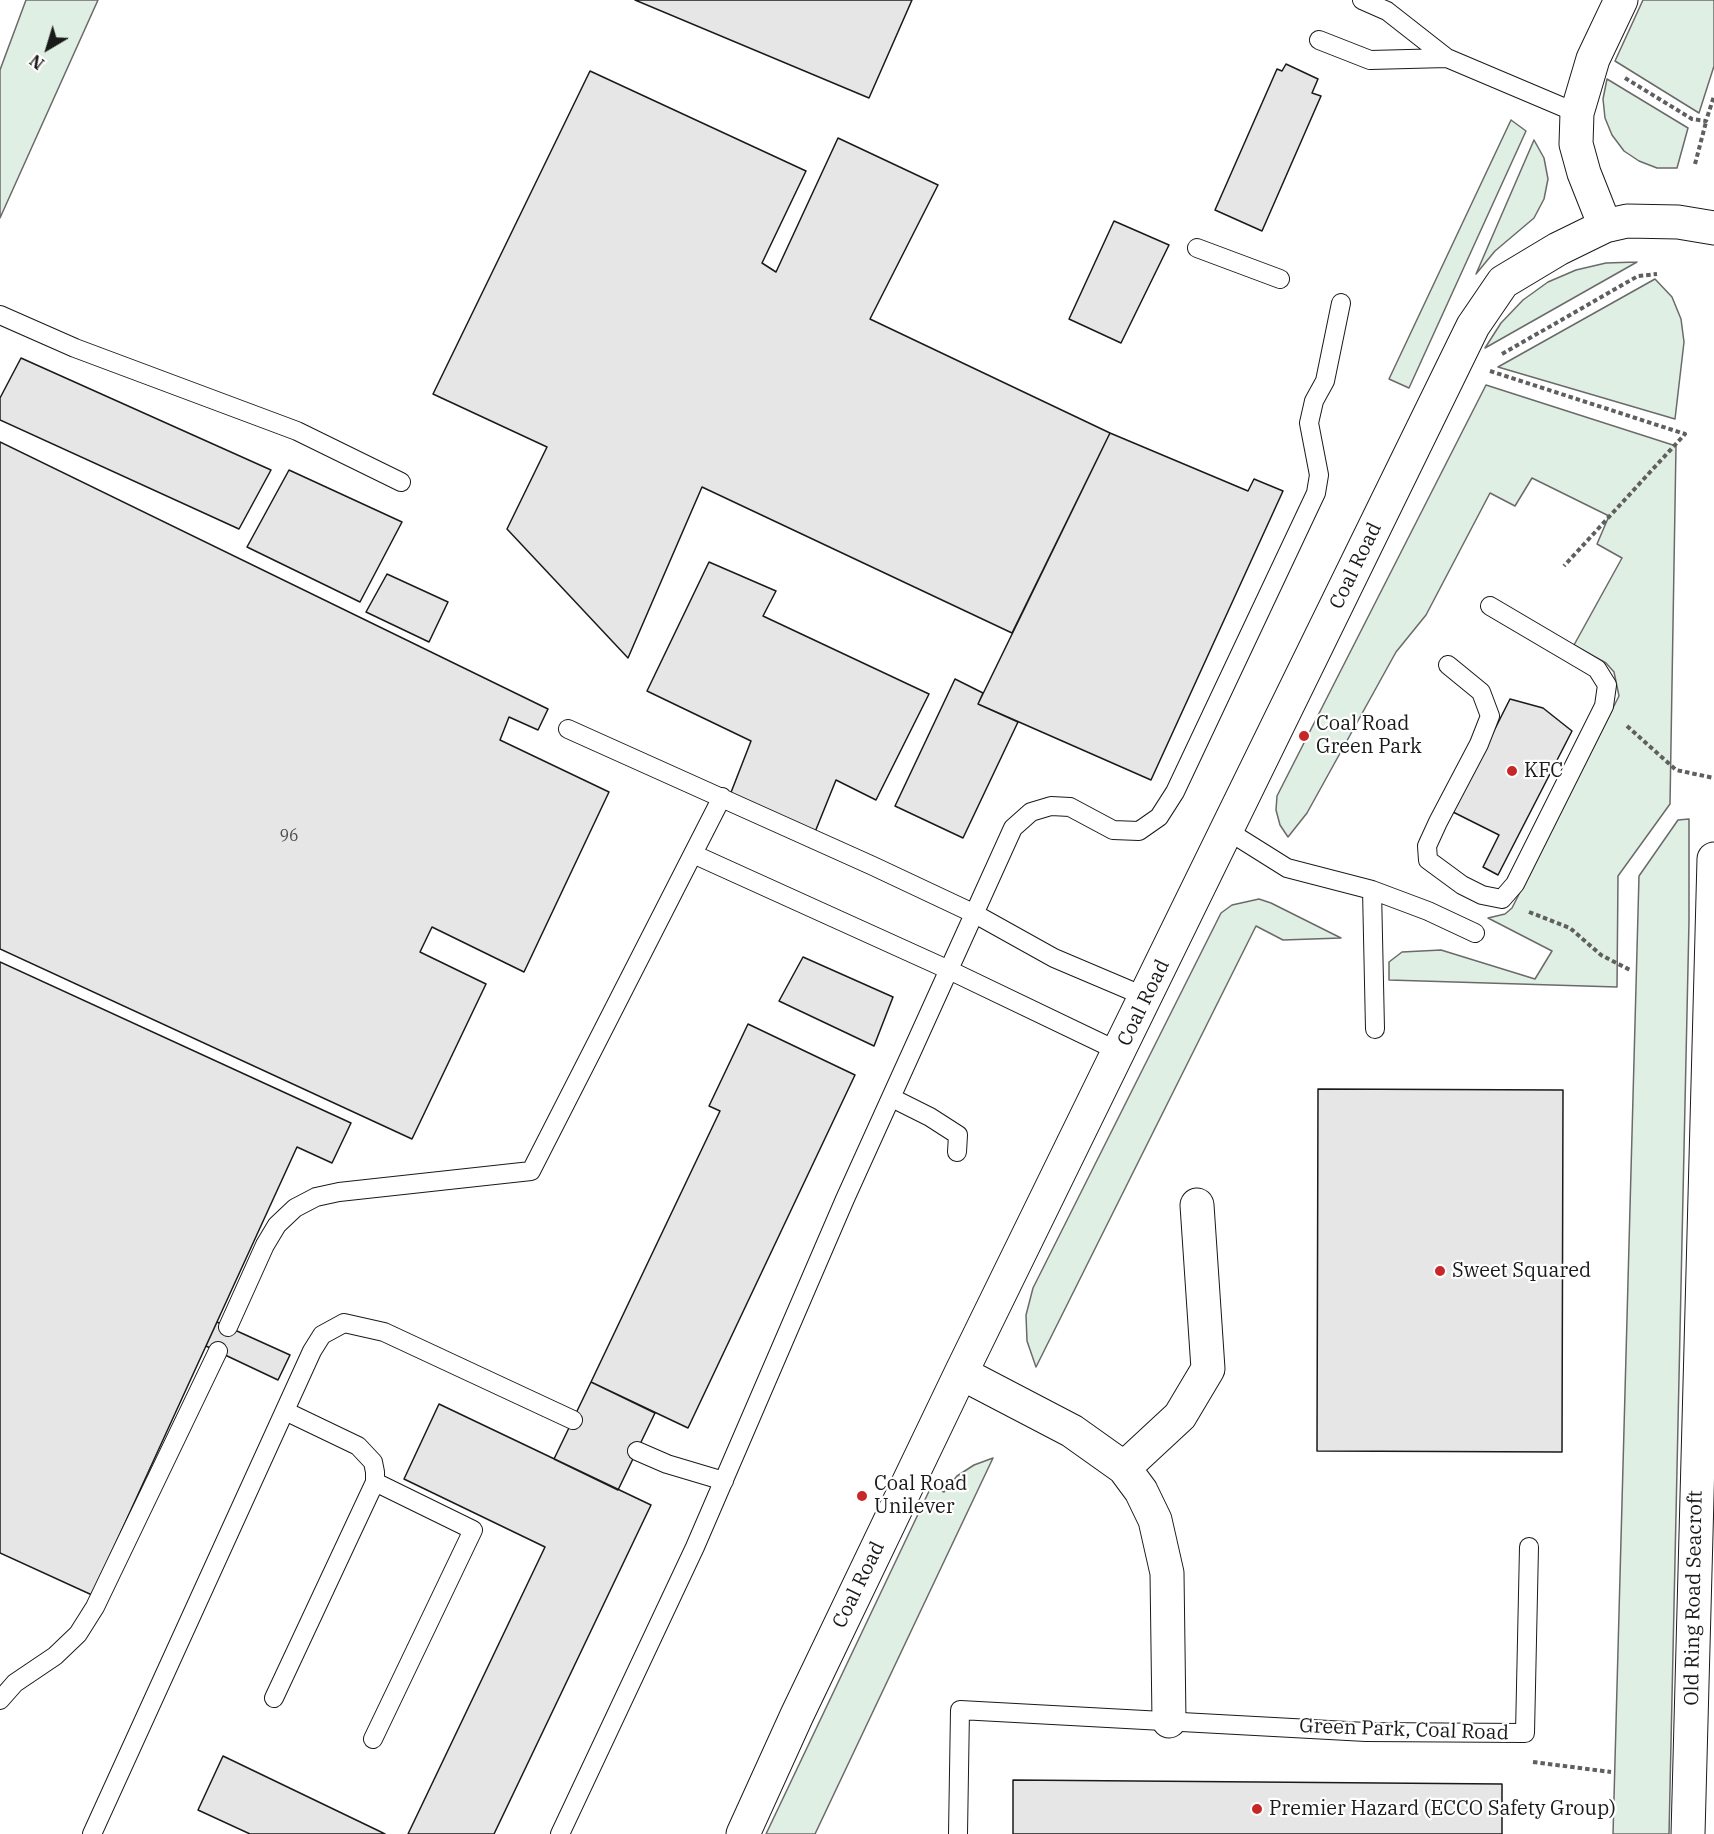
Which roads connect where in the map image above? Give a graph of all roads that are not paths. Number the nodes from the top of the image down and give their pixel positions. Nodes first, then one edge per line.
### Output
1 (1362, 0) edge
2 (1621, 0) edge
3 (1319, 40) dead end
4 (1447, 58) junction
5 (1577, 113) junction
6 (1605, 226) junction
7 (1714, 228) edge
8 (1197, 248) dead end
9 (1280, 279) dead end
10 (1341, 303) dead end
11 (0, 315) edge
12 (401, 482) dead end
13 (1490, 606) dead end
14 (1448, 665) dead end
15 (568, 729) dead end
16 (722, 797) junction
17 (1228, 831) junction
18 (693, 854) junction
19 (1714, 859) edge
20 (1372, 890) junction
21 (975, 914) junction
22 (1475, 933) dead end
23 (949, 970) junction
24 (1146, 997) junction
25 (1375, 1029) dead end
26 (1120, 1052) junction
27 (892, 1098) junction
28 (957, 1152) dead end
29 (1197, 1205) dead end
30 (228, 1327) dead end
31 (218, 1352) dead end
32 (961, 1373) junction
33 (285, 1411) junction
34 (573, 1420) dead end
35 (637, 1451) dead end
36 (1124, 1468) junction
37 (724, 1481) junction
38 (375, 1482) junction
39 (1529, 1547) dead end
40 (274, 1698) dead end
41 (0, 1700) edge
42 (1169, 1721) junction
43 (373, 1739) dead end
44 (92, 1834) edge
45 (560, 1834) edge
46 (743, 1834) edge
47 (958, 1834) edge
48 (1688, 1834) edge

1 - 4 lane
2 - 5 street
3 - 4 lane
4 - 5 lane
5 - 6 street
6 - 7 street, Coal Road
6 - 17 street, Coal Road
8 - 9 lane
10 - 21 lane
11 - 12 lane
13 - 14 lane
15 - 16 lane
16 - 18 lane
16 - 21 lane
17 - 20 lane
17 - 24 street, Coal Road
18 - 23 lane
18 - 30 lane
19 - 48 street, Old Ring Road Seacroft
20 - 22 lane
20 - 25 lane
21 - 23 lane
21 - 24 lane
23 - 26 lane
23 - 27 lane
24 - 26 street, Coal Road
26 - 32 street, Coal Road
27 - 28 lane
27 - 37 lane
29 - 36 street
31 - 41 lane
32 - 36 street
32 - 46 street, Coal Road
33 - 34 lane
33 - 38 lane
33 - 44 lane
35 - 37 lane
36 - 42 street
37 - 45 lane
38 - 40 lane
38 - 43 lane
39 - 42 lane, Green Park, Coal Road
42 - 47 lane, Green Park, Coal Road

